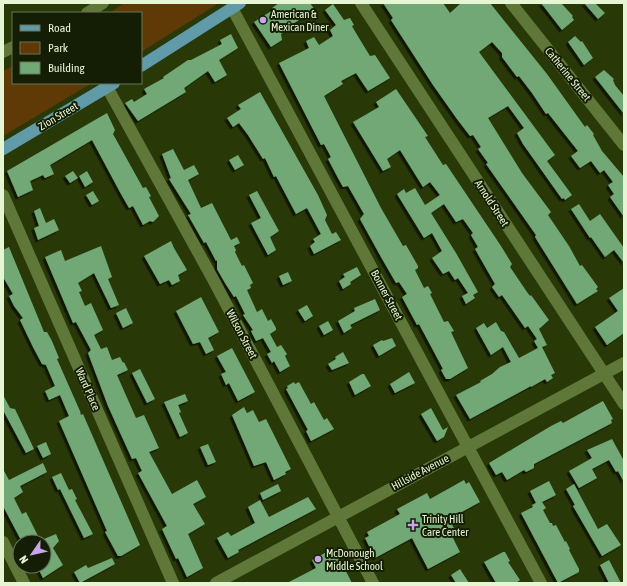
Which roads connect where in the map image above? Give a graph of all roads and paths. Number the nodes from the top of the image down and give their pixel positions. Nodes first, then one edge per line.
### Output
1 (103, 3) edge
2 (361, 3) edge
3 (512, 3) edge
4 (236, 5) edge
5 (89, 12) edge
6 (142, 65) edge
7 (110, 85) edge
8 (624, 145) edge
9 (3, 149) edge
10 (3, 195) edge
11 (624, 363) edge
12 (604, 374) junction
13 (624, 404) edge
14 (468, 446) junction
15 (338, 516) junction
16 (3, 542) edge
17 (24, 583) edge
18 (173, 583) edge
19 (216, 583) edge
20 (373, 583) edge
21 (541, 583) edge

1 - 5 street
2 - 12 street, Arnold Street
3 - 8 street, Catherine Street
4 - 6 main road
4 - 14 street, Bonner Street
7 - 9 main road, Zion Street
7 - 15 street, Wilson Street
10 - 18 street, Ward Place
11 - 12 street, Hillside Avenue
12 - 13 street, Arnold Street
12 - 14 street, Hillside Avenue
14 - 15 street, Hillside Avenue
14 - 21 street, Bonner Street
15 - 19 street, Hillside Avenue
15 - 20 street, Wilson Street
16 - 17 street

